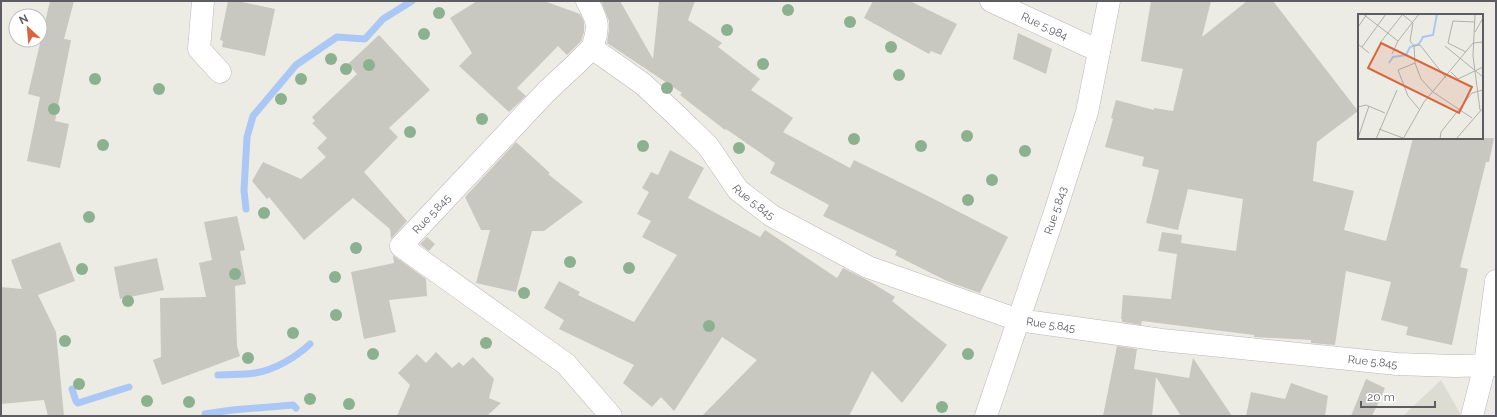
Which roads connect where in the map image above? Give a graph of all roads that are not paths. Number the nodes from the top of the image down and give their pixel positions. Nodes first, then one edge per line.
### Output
1 (203, 1) edge
2 (587, 1) edge
3 (990, 1) edge
4 (1109, 1) edge
5 (592, 48) junction
6 (1099, 51) junction
7 (220, 72) dead end
8 (1496, 281) edge
9 (1018, 320) junction
10 (1491, 365) edge
11 (611, 416) edge
12 (986, 416) edge
13 (1472, 416) edge

1 - 7 street
2 - 5 street
3 - 6 street, Rue 5.984
4 - 6 street, Rue 5.843
5 - 9 street, Rue 5.845
5 - 11 street, Rue 5.845
6 - 9 street, Rue 5.843
8 - 10 street
9 - 10 street, Rue 5.845
9 - 12 street, Rue 5.843
10 - 13 street

